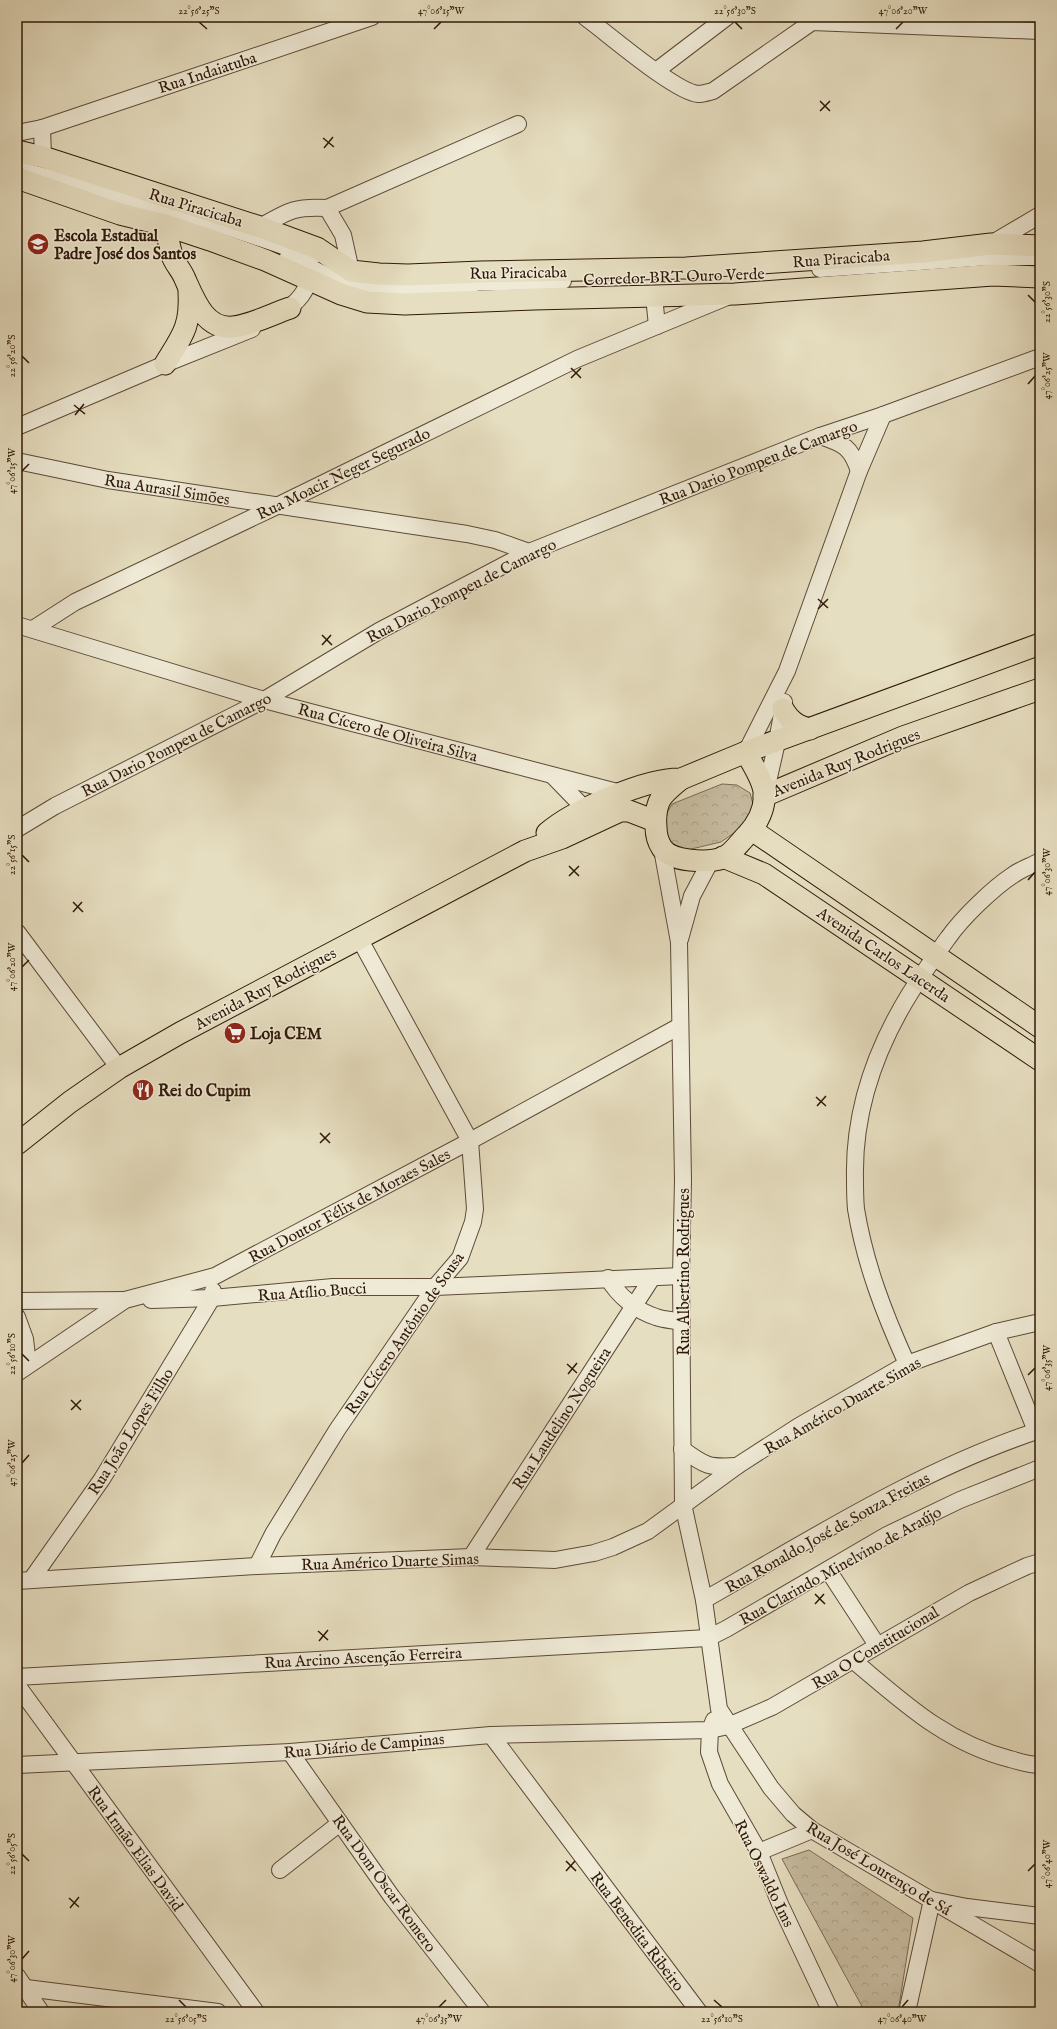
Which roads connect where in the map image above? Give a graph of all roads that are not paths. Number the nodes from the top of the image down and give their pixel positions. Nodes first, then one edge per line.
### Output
1 (372, 17) edge
2 (585, 17) edge
3 (727, 17) edge
4 (816, 19) edge
5 (1040, 31) edge
6 (656, 71) junction
7 (518, 124) dead end
8 (42, 128) junction
9 (17, 133) edge
10 (17, 151) edge
11 (43, 157) junction
12 (17, 159) edge
13 (17, 169) edge
14 (17, 178) edge
15 (327, 208) junction
16 (1040, 215) edge
17 (165, 225) junction
18 (260, 227) junction
19 (991, 244) junction
20 (1040, 246) edge
21 (1040, 257) edge
22 (315, 264) junction
23 (1040, 267) edge
24 (351, 271) junction
25 (1040, 277) edge
26 (189, 291) junction
27 (735, 294) junction
28 (654, 296) junction
29 (290, 308) junction
30 (658, 326) junction
31 (1037, 361) edge
32 (165, 364) junction
33 (883, 415) junction
34 (17, 427) edge
35 (820, 436) junction
36 (17, 462) edge
37 (859, 471) junction
38 (279, 505) junction
39 (529, 552) junction
40 (17, 624) edge
41 (33, 629) junction
42 (1040, 644) edge
43 (787, 670) junction
44 (1040, 689) edge
45 (264, 700) junction
46 (783, 709) junction
47 (810, 729) junction
48 (777, 742) junction
49 (746, 752) junction
50 (552, 776) junction
51 (681, 779) junction
52 (621, 792) junction
53 (764, 796) junction
54 (585, 809) junction
55 (655, 821) junction
56 (17, 829) edge
57 (752, 830) junction
58 (662, 849) junction
59 (525, 851) junction
60 (717, 859) junction
61 (1040, 861) edge
62 (17, 932) edge
63 (359, 938) junction
64 (679, 942) junction
65 (936, 955) junction
66 (920, 978) junction
67 (680, 1026) junction
68 (1040, 1027) edge
69 (1040, 1060) edge
70 (119, 1068) junction
71 (470, 1141) junction
72 (17, 1144) edge
73 (215, 1276) junction
74 (681, 1276) junction
75 (608, 1278) junction
76 (652, 1278) junction
77 (435, 1287) junction
78 (212, 1298) junction
79 (125, 1300) junction
80 (17, 1301) edge
81 (634, 1306) junction
82 (17, 1317) edge
83 (682, 1322) junction
84 (1040, 1322) edge
85 (996, 1332) junction
86 (906, 1364) junction
87 (22, 1369) edge
88 (1038, 1430) edge
89 (682, 1450) junction
90 (737, 1466) junction
91 (1040, 1468) edge
92 (683, 1504) junction
93 (471, 1557) junction
94 (1040, 1562) edge
95 (257, 1566) junction
96 (828, 1570) junction
97 (24, 1580) edge
98 (704, 1600) junction
99 (708, 1638) junction
100 (877, 1645) junction
101 (854, 1661) junction
102 (17, 1677) edge
103 (17, 1685) edge
104 (718, 1709) junction
105 (728, 1726) junction
106 (710, 1730) junction
107 (491, 1735) junction
108 (290, 1752) junction
109 (73, 1761) junction
110 (17, 1765) edge
111 (1040, 1765) edge
112 (340, 1823) junction
113 (812, 1830) junction
114 (759, 1852) junction
115 (280, 1870) dead end
116 (932, 1900) junction
117 (1040, 1916) edge
118 (1040, 1964) edge
119 (21, 1982) edge
120 (41, 2012) edge
121 (218, 2012) edge
122 (256, 2012) edge
123 (482, 2012) edge
124 (699, 2012) edge
125 (832, 2012) edge
126 (907, 2012) edge

1 - 8 street, Rua Indaiatuba
2 - 6 street
3 - 6 street
4 - 5 street
4 - 6 street
7 - 15 street
8 - 9 street, Rua Indaiatuba
8 - 11 street
10 - 11 main road, Rua Piracicaba
11 - 18 main road, Rua Piracicaba
12 - 22 street, Corredor BRT Ouro Verde
13 - 22 street, Corredor BRT Ouro Verde
14 - 17 main road, Rua Piracicaba
15 - 18 street
15 - 24 street
16 - 19 street
17 - 22 main road, Rua Piracicaba
17 - 26 main road
18 - 22 main road, Rua Piracicaba
19 - 20 main road, Rua Piracicaba
19 - 24 main road, Rua Piracicaba
21 - 22 street, Corredor BRT Ouro Verde
22 - 23 street, Corredor BRT Ouro Verde
22 - 24 main road, Rua Piracicaba
22 - 28 main road, Rua Piracicaba
22 - 29 street
25 - 27 main road, Rua Piracicaba
26 - 29 main road
26 - 32 main road
27 - 28 main road, Rua Piracicaba
27 - 30 street, Rua Moacir Neger Segurado
28 - 30 street
29 - 32 street
30 - 38 street, Rua Moacir Neger Segurado
31 - 33 street, Rua Dario Pompeu de Camargo
32 - 34 street
33 - 35 street, Rua Dario Pompeu de Camargo
33 - 37 street
35 - 37 street
35 - 39 street, Rua Dario Pompeu de Camargo
36 - 38 street, Rua Aurasil Simões
37 - 43 street
38 - 39 street, Rua Aurasil Simões
38 - 41 street, Rua Moacir Neger Segurado
39 - 45 street, Rua Dario Pompeu de Camargo
40 - 41 street, Rua Cícero de Oliveira Silva
41 - 45 street, Rua Cícero de Oliveira Silva
42 - 47 main road, Avenida Ruy Rodrigues
43 - 46 street
43 - 49 street
44 - 53 main road, Avenida Ruy Rodrigues
45 - 50 street, Rua Cícero de Oliveira Silva
45 - 56 street, Rua Dario Pompeu de Camargo
46 - 47 main road
46 - 48 street
47 - 48 main road, Avenida Ruy Rodrigues
48 - 49 main road, Avenida Ruy Rodrigues
48 - 53 street
49 - 51 main road, Avenida Ruy Rodrigues
49 - 53 main road
50 - 52 street, Rua Cícero de Oliveira Silva
50 - 54 street
51 - 52 main road, Avenida Ruy Rodrigues
51 - 55 main road
52 - 54 main road, Avenida Ruy Rodrigues
53 - 57 main road, Avenida Ruy Rodrigues
54 - 59 main road, Avenida Ruy Rodrigues
55 - 58 main road
55 - 59 main road, Avenida Ruy Rodrigues
57 - 60 main road, Avenida Ruy Rodrigues
57 - 65 main road, Avenida Carlos Lacerda
58 - 60 main road
58 - 64 street, Rua Albertino Rodrigues
59 - 63 main road, Avenida Ruy Rodrigues
60 - 64 street, Rua Albertino Rodrigues
60 - 66 main road, Avenida Carlos Lacerda
61 - 65 street
62 - 70 street
63 - 70 main road, Avenida Ruy Rodrigues
63 - 71 street, Rua Cícero Antônio de Sousa
64 - 67 street, Rua Albertino Rodrigues
65 - 66 street
65 - 68 main road, Avenida Carlos Lacerda
66 - 69 main road, Avenida Carlos Lacerda
66 - 86 street
67 - 71 street, Rua Doutor Félix de Moraes Sales
67 - 74 street, Rua Albertino Rodrigues
70 - 72 main road, Avenida Ruy Rodrigues
71 - 73 street, Rua Doutor Félix de Moraes Sales
71 - 77 street, Rua Cícero Antônio de Sousa
73 - 78 street, Rua João Lopes Filho
73 - 79 street, Rua Doutor Félix de Moraes Sales
74 - 76 street, Rua Atílio Bucci
74 - 83 street, Rua Albertino Rodrigues
75 - 76 street, Rua Atílio Bucci
75 - 77 street, Rua Atílio Bucci
75 - 81 street
76 - 81 street, Rua Laudelino Nogueira
77 - 78 street, Rua Atílio Bucci
77 - 95 street, Rua Cícero Antônio de Sousa
78 - 79 street, Rua Atílio Bucci
78 - 97 street, Rua João Lopes Filho
79 - 80 street, Rua Atílio Bucci
79 - 87 street, Rua Doutor Félix de Moraes Sales
81 - 83 street
81 - 93 street, Rua Laudelino Nogueira
82 - 87 street
83 - 89 street, Rua Albertino Rodrigues
84 - 85 street, Rua Américo Duarte Simas
85 - 86 street, Rua Américo Duarte Simas
85 - 88 street
86 - 90 street, Rua Américo Duarte Simas
88 - 98 street, Rua Ronaldo José de Souza Freitas
89 - 90 street
89 - 92 street, Rua Albertino Rodrigues
90 - 92 street, Rua Américo Duarte Simas
91 - 96 street, Rua Clarindo Minelvino de Araújo
92 - 93 street, Rua Américo Duarte Simas
92 - 98 street, Rua Albertino Rodrigues
93 - 95 street, Rua Américo Duarte Simas
94 - 100 street, Rua O Constitucional
95 - 97 street, Rua Américo Duarte Simas
96 - 99 street, Rua Clarindo Minelvino de Araújo
96 - 100 street
98 - 99 street, Rua Oswaldo Ims
99 - 102 street, Rua Arcino Ascenção Ferreira
99 - 104 street, Rua Oswaldo Ims
100 - 101 street, Rua O Constitucional
101 - 105 street, Rua O Constitucional
101 - 111 street
103 - 109 street, Rua Irmão Elias David
104 - 105 street, Rua Oswaldo Ims
104 - 106 street, Rua Oswaldo Ims
105 - 106 street, Rua O Constitucional
105 - 113 street, Rua José Lourenço de Sá
106 - 107 street, Rua Diário de Campinas
106 - 114 street, Rua Oswaldo Ims
107 - 108 street, Rua Diário de Campinas
107 - 124 street, Rua Benedita Ribeiro
108 - 109 street, Rua Diário de Campinas
108 - 112 street, Rua Dom Oscar Romero
109 - 110 street, Rua Diário de Campinas
109 - 122 street, Rua Irmão Elias David
112 - 115 street
112 - 123 street, Rua Dom Oscar Romero
113 - 114 street
113 - 116 street, Rua José Lourenço de Sá
114 - 125 street, Rua Oswaldo Ims
116 - 117 street
116 - 118 street, Rua José Lourenço de Sá
116 - 126 street
119 - 120 street
119 - 121 street

